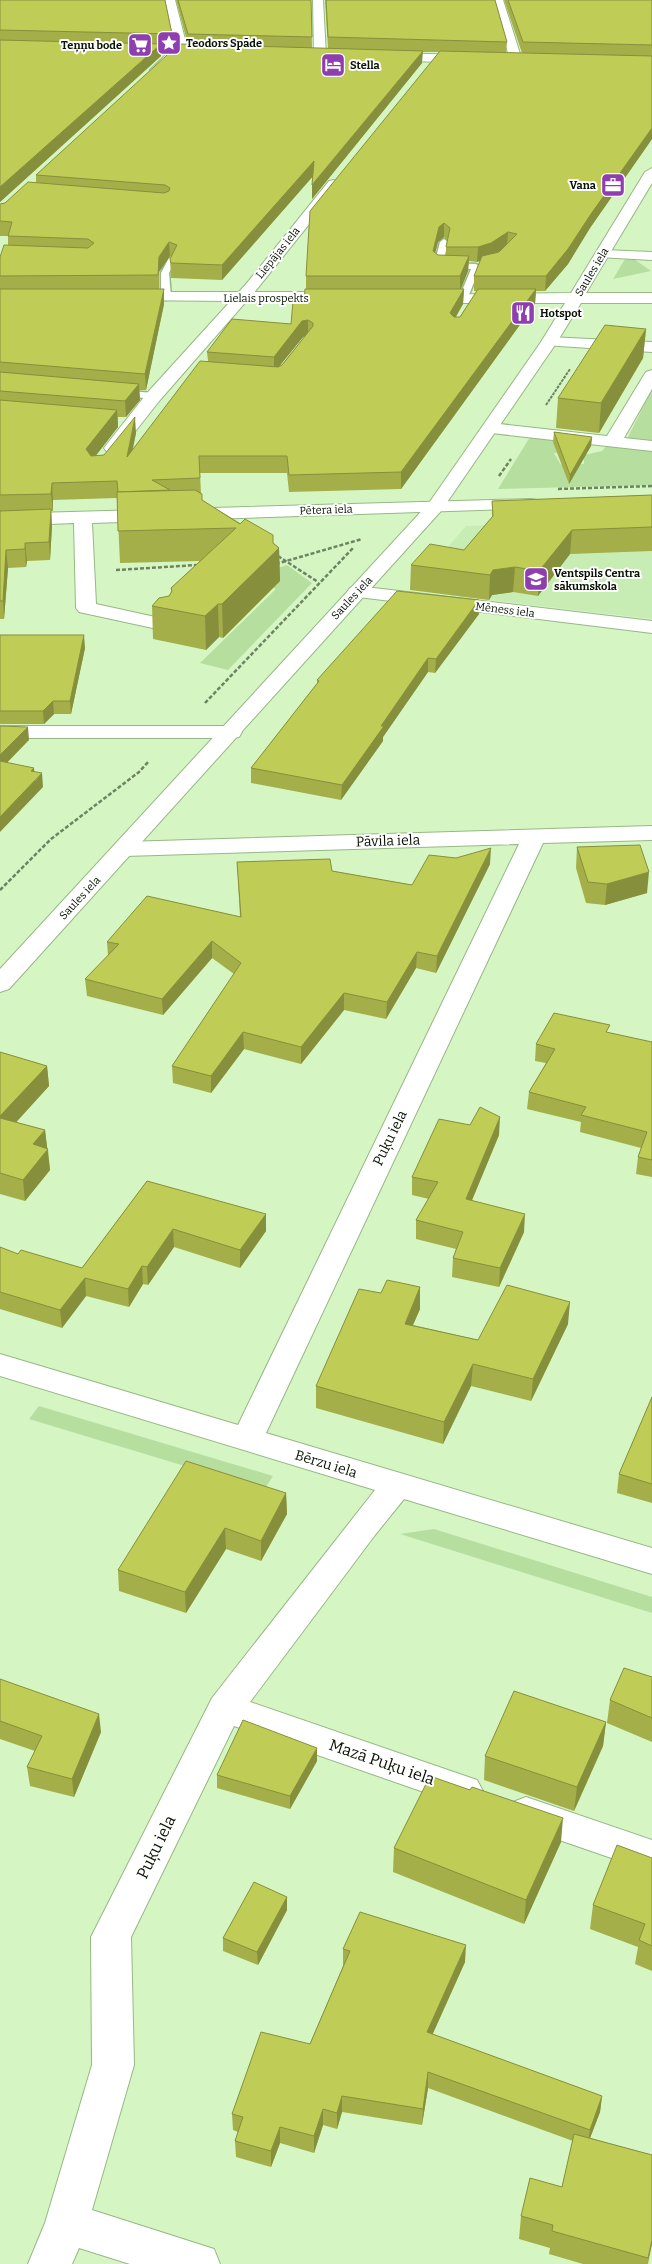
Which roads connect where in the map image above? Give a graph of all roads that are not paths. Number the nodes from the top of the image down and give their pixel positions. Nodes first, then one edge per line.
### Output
1 (170, 0) edge
2 (318, 0) edge
3 (498, 0) edge
4 (115, 50) edge
5 (177, 51) junction
6 (221, 52) edge
7 (304, 55) edge
8 (377, 56) edge
9 (435, 58) junction
10 (483, 59) edge
11 (502, 60) edge
12 (425, 70) edge
13 (144, 82) edge
14 (345, 170) edge
15 (651, 176) edge
16 (444, 242) edge
17 (603, 254) junction
18 (652, 256) edge
19 (172, 260) edge
20 (108, 297) edge
21 (360, 297) edge
22 (166, 298) junction
23 (241, 298) junction
24 (408, 298) edge
25 (576, 298) junction
26 (652, 298) edge
27 (468, 302) junction
28 (549, 342) junction
29 (652, 347) edge
30 (652, 375) edge
31 (106, 392) edge
32 (154, 396) junction
33 (491, 428) junction
34 (613, 442) junction
35 (652, 446) edge
36 (104, 460) edge
37 (548, 504) edge
38 (435, 507) junction
39 (83, 518) junction
40 (0, 520) edge
41 (357, 592) junction
42 (162, 624) edge
43 (652, 627) edge
44 (0, 732) edge
45 (231, 732) junction
46 (652, 833) edge
47 (534, 837) junction
48 (125, 849) junction
49 (0, 984) edge
50 (0, 1365) edge
51 (247, 1440) junction
52 (397, 1485) junction
53 (652, 1561) edge
54 (225, 1708) junction
55 (652, 1856) edge
56 (67, 2223) junction
57 (50, 2264) edge
58 (198, 2264) edge

1 - 5 street
2 - 7 street
3 - 11 street
4 - 5 street
5 - 6 street
5 - 13 street
8 - 9 street
9 - 10 street
9 - 12 street
14 - 23 street, Liepājas iela
15 - 17 street, Saules iela
16 - 27 lane
17 - 18 street
17 - 25 street, Saules iela
19 - 22 lane
20 - 22 street, Lielais prospekts
21 - 23 street, Lielais prospekts
22 - 23 street, Lielais prospekts
23 - 32 street, Liepājas iela
24 - 27 street
25 - 26 street
25 - 27 street
25 - 28 street, Saules iela
28 - 29 street
28 - 33 street, Saules iela
30 - 34 street
31 - 32 lane
32 - 36 street, Liepājas iela
33 - 34 street
33 - 38 street, Saules iela
34 - 35 street
37 - 38 street, Pētera iela
38 - 39 street, Pētera iela
38 - 41 street, Saules iela
39 - 40 street, Pētera iela
39 - 42 street
41 - 43 street, Mēness iela
41 - 45 street, Saules iela
44 - 45 street
45 - 48 street, Saules iela
46 - 47 street, Pāvila iela
47 - 48 street, Pāvila iela
47 - 51 street, Puķu iela
48 - 49 street, Saules iela
50 - 51 street, Bērzu iela
51 - 52 street, Bērzu iela
52 - 53 street, Bērzu iela
52 - 54 street, Puķu iela
54 - 55 street, Mazā Puķu iela
54 - 56 street, Puķu iela
56 - 57 street, Puķu iela
56 - 58 street

